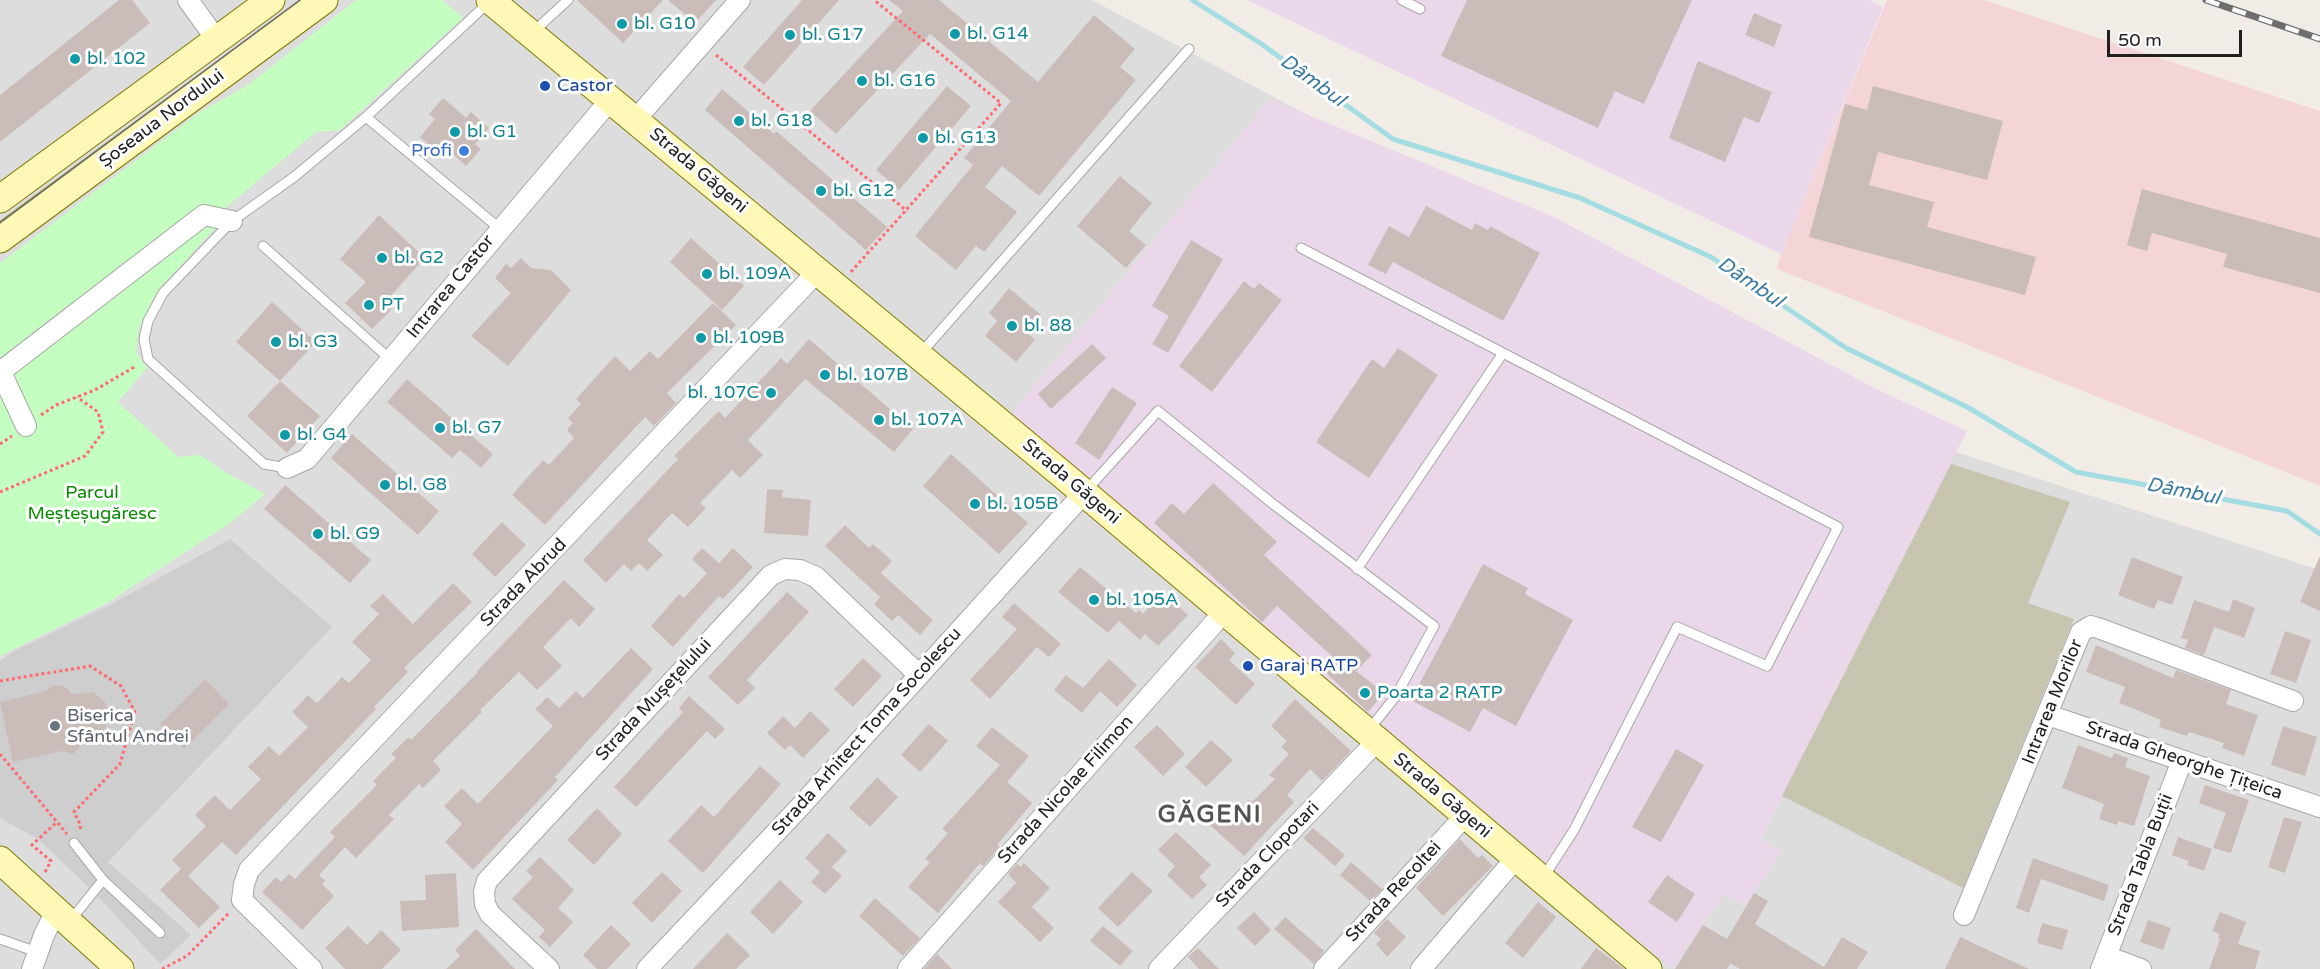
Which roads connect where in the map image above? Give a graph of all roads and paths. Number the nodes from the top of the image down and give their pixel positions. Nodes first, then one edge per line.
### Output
1 (188, 0) edge
2 (324, 0) edge
3 (490, 0) edge
4 (568, 0) edge
5 (740, 0) edge
6 (874, 0) edge
7 (1402, 0) edge
8 (269, 1) edge
9 (1420, 9) dead end
10 (530, 35) junction
11 (216, 39) junction
12 (702, 43) junction
13 (1189, 49) dead end
14 (611, 99) junction
15 (366, 117) junction
16 (636, 119) junction
17 (0, 199) edge
18 (907, 211) junction
19 (232, 221) junction
20 (500, 228) junction
21 (0, 239) edge
22 (263, 246) dead end
23 (1301, 248) dead end
24 (827, 279) junction
25 (1503, 353) junction
26 (919, 355) junction
27 (148, 359) junction
28 (391, 360) junction
29 (0, 371) edge
30 (77, 397) junction
31 (26, 426) junction
32 (0, 444) edge
33 (287, 468) joint
34 (0, 492) edge
35 (1084, 493) junction
36 (1357, 569) junction
37 (1224, 612) junction
38 (919, 675) junction
39 (0, 681) edge
40 (2293, 701) dead end
41 (2048, 715) junction
42 (1372, 737) junction
43 (0, 754) edge
44 (2181, 761) junction
45 (2320, 807) edge
46 (1465, 816) junction
47 (57, 822) junction
48 (74, 843) junction
49 (1516, 858) junction
50 (0, 860) edge
51 (103, 880) junction
52 (1542, 880) junction
53 (35, 890) junction
54 (242, 900) junction
55 (63, 915) junction
56 (1964, 915) dead end
57 (160, 933) dead end
58 (0, 939) edge
59 (35, 961) edge
60 (2104, 963) edge
61 (120, 969) edge
62 (162, 969) edge
63 (312, 969) edge
64 (549, 969) edge
65 (647, 969) edge
66 (908, 969) edge
67 (1159, 969) edge
68 (1324, 969) edge
69 (1421, 969) edge
70 (1648, 969) edge
71 (2141, 969) edge

1 - 11 street
2 - 21 main road, Șoseaua Nordului
3 - 10 main road, Strada Găgeni
3 - 15 lane
4 - 10 lane
5 - 12 street
6 - 18 path
7 - 9 lane
8 - 11 main road, Șoseaua Nordului
10 - 14 main road, Strada Găgeni
11 - 17 main road, Șoseaua Nordului
12 - 16 street
12 - 18 path
13 - 26 lane
14 - 16 main road, Strada Găgeni
14 - 20 street, Intrarea Castor
15 - 19 lane
15 - 20 lane
16 - 24 main road, Strada Găgeni
18 - 24 path
19 - 27 lane
19 - 29 street
20 - 28 street, Intrarea Castor
22 - 28 lane
23 - 25 lane
24 - 26 main road, Strada Găgeni
24 - 54 street, Strada Abrud
25 - 36 lane
25 - 52 lane
26 - 35 main road, Strada Găgeni
27 - 30 path
27 - 33 lane
28 - 33 street, Intrarea Castor
29 - 31 street
30 - 31 path
30 - 34 path
31 - 32 path
35 - 36 lane
35 - 37 main road, Strada Găgeni
35 - 38 street, Strada Arhitect Toma Socolescu
36 - 42 lane
37 - 42 main road, Strada Găgeni
37 - 66 street, Strada Nicolae Filimon
38 - 64 street, Strada Mușețelului
38 - 65 street, Strada Arhitect Toma Socolescu
39 - 48 path
40 - 41 street, Intrarea Morilor
41 - 44 street, Strada Gheorghe Țițeica
41 - 56 street, Intrarea Morilor
42 - 46 main road, Strada Găgeni
42 - 67 street, Strada Clopotari
43 - 47 path
44 - 45 street, Strada Gheorghe Țițeica
44 - 60 street, Strada Tabla Buții
46 - 49 main road, Strada Găgeni
46 - 68 street, Strada Recoltei
47 - 48 path
47 - 53 path
48 - 51 lane
49 - 52 main road, Strada Găgeni
49 - 69 street
50 - 53 main road
51 - 55 lane
51 - 57 lane
52 - 70 main road, Strada Găgeni
53 - 55 main road
54 - 62 path
54 - 63 street
55 - 59 street
55 - 61 main road
58 - 59 lane
60 - 71 street

